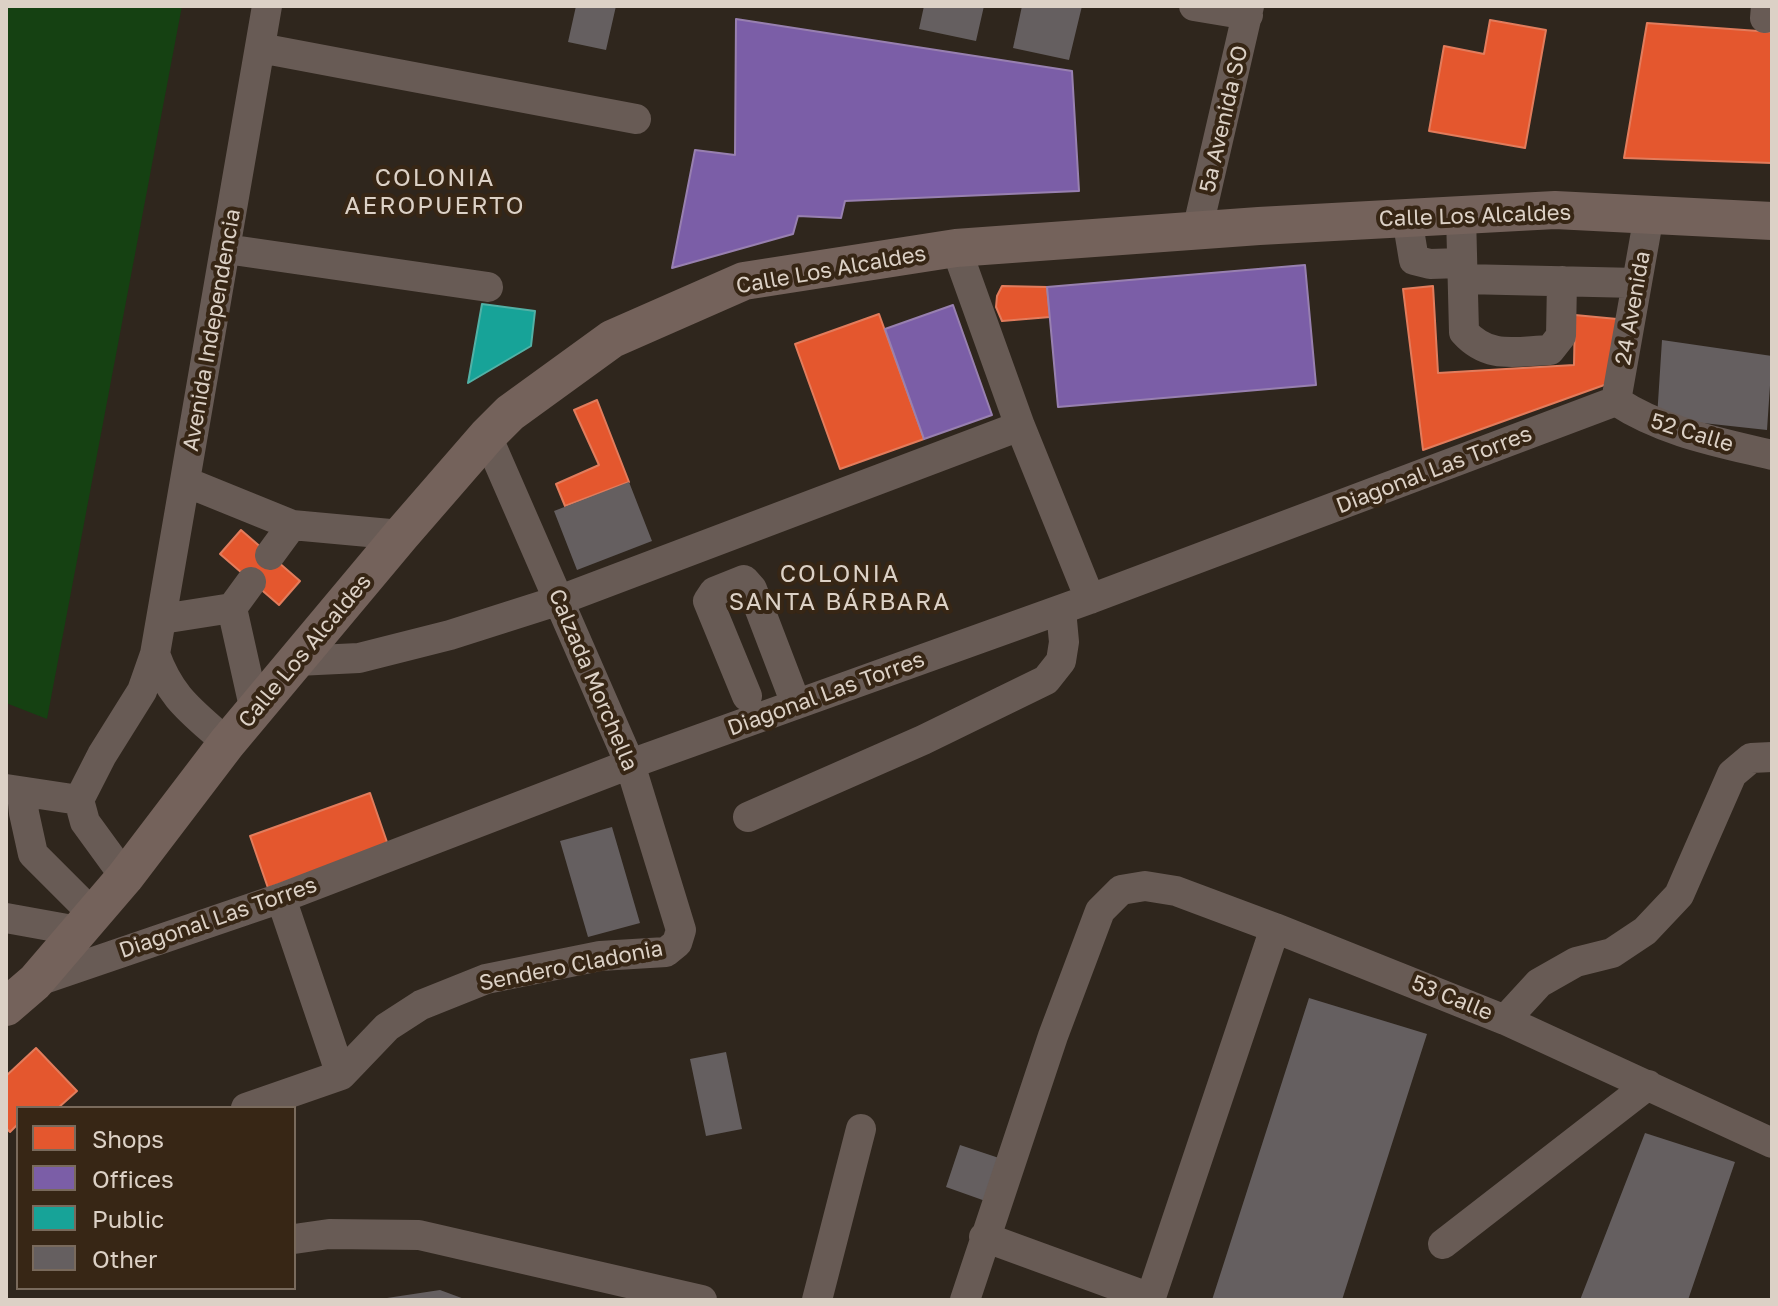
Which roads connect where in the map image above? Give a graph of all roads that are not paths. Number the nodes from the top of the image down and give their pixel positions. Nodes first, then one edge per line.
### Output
1 (267, 6) edge
2 (1194, 6) edge
3 (1248, 11) edge
4 (260, 48) junction
5 (636, 119) dead end
6 (1461, 215) junction
7 (1649, 215) junction
8 (1407, 218) junction
9 (1772, 221) edge
10 (1197, 231) junction
11 (956, 248) junction
12 (226, 249) junction
13 (1462, 271) junction
14 (1562, 281) junction
15 (1637, 283) junction
16 (488, 287) dead end
17 (1616, 401) junction
18 (1020, 426) junction
19 (487, 436) junction
20 (1772, 455) edge
21 (186, 482) junction
22 (292, 525) junction
23 (401, 535) junction
24 (270, 555) dead end
25 (251, 582) dead end
26 (1090, 599) junction
27 (560, 600) junction
28 (232, 608) junction
29 (1061, 610) junction
30 (162, 619) junction
31 (155, 654) junction
32 (297, 661) junction
33 (747, 696) dead end
34 (796, 704) junction
35 (255, 711) junction
36 (227, 743) junction
37 (1762, 758) edge
38 (630, 764) junction
39 (14, 791) edge
40 (79, 800) junction
41 (748, 817) dead end
42 (125, 877) junction
43 (281, 898) junction
44 (6, 918) edge
45 (85, 923) junction
46 (1275, 928) junction
47 (681, 930) joint
48 (35, 982) junction
49 (6, 1007) edge
50 (1505, 1020) junction
51 (341, 1075) junction
52 (1648, 1085) junction
53 (252, 1106) edge
54 (861, 1129) dead end
55 (1770, 1139) edge
56 (984, 1237) junction
57 (296, 1239) edge
58 (1443, 1244) dead end
59 (1151, 1299) edge
60 (702, 1300) edge
61 (817, 1300) edge
62 (965, 1300) edge

1 - 4 street, Avenida Independencia
2 - 3 street
3 - 10 street, 5a Avenida SO
4 - 5 street
4 - 12 street, Avenida Independencia
6 - 7 main road, Calle Los Alcaldes
6 - 8 main road, Calle Los Alcaldes
6 - 13 street
7 - 9 main road, Calle Los Alcaldes
7 - 15 street, 24 Avenida
8 - 10 main road, Calle Los Alcaldes
8 - 13 street
10 - 11 main road, Calle Los Alcaldes
11 - 18 street
11 - 19 main road, Calle Los Alcaldes
12 - 16 street
12 - 21 street, Avenida Independencia
13 - 14 street
13 - 14 street
14 - 15 street
15 - 17 street, 24 Avenida
17 - 20 street, 52 Calle
17 - 26 street, Diagonal Las Torres
18 - 26 street
18 - 27 street
19 - 23 main road, Calle Los Alcaldes
19 - 27 street, Calzada Morchella
21 - 22 street
21 - 30 street, Avenida Independencia
22 - 23 street
22 - 24 street
23 - 32 main road, Calle Los Alcaldes
25 - 28 street
26 - 29 street, Diagonal Las Torres
27 - 32 street
27 - 38 street, Calzada Morchella
28 - 30 street
28 - 35 street
29 - 34 street, Diagonal Las Torres
29 - 41 street
30 - 31 street, Avenida Independencia
31 - 36 street
31 - 40 street, Avenida Independencia
32 - 35 main road, Calle Los Alcaldes
33 - 34 street
34 - 38 street, Diagonal Las Torres
35 - 36 main road, Calle Los Alcaldes
36 - 42 main road, Calle Los Alcaldes
37 - 50 street
38 - 43 street, Diagonal Las Torres
38 - 47 street, Calzada Morchella
39 - 40 street
39 - 45 street
40 - 42 street
42 - 45 main road, Calle Los Alcaldes
43 - 48 street, Diagonal Las Torres
43 - 51 street
44 - 45 street
45 - 48 main road, Calle Los Alcaldes
46 - 50 street, 53 Calle
46 - 56 street, 53 Calle
46 - 59 street
47 - 51 street, Sendero Cladonia
48 - 49 main road, Calle Los Alcaldes
50 - 52 street, 53 Calle
51 - 53 street, Sendero Cladonia
52 - 55 street, 53 Calle
52 - 58 street
54 - 61 street
56 - 59 street
56 - 62 street
57 - 60 street

